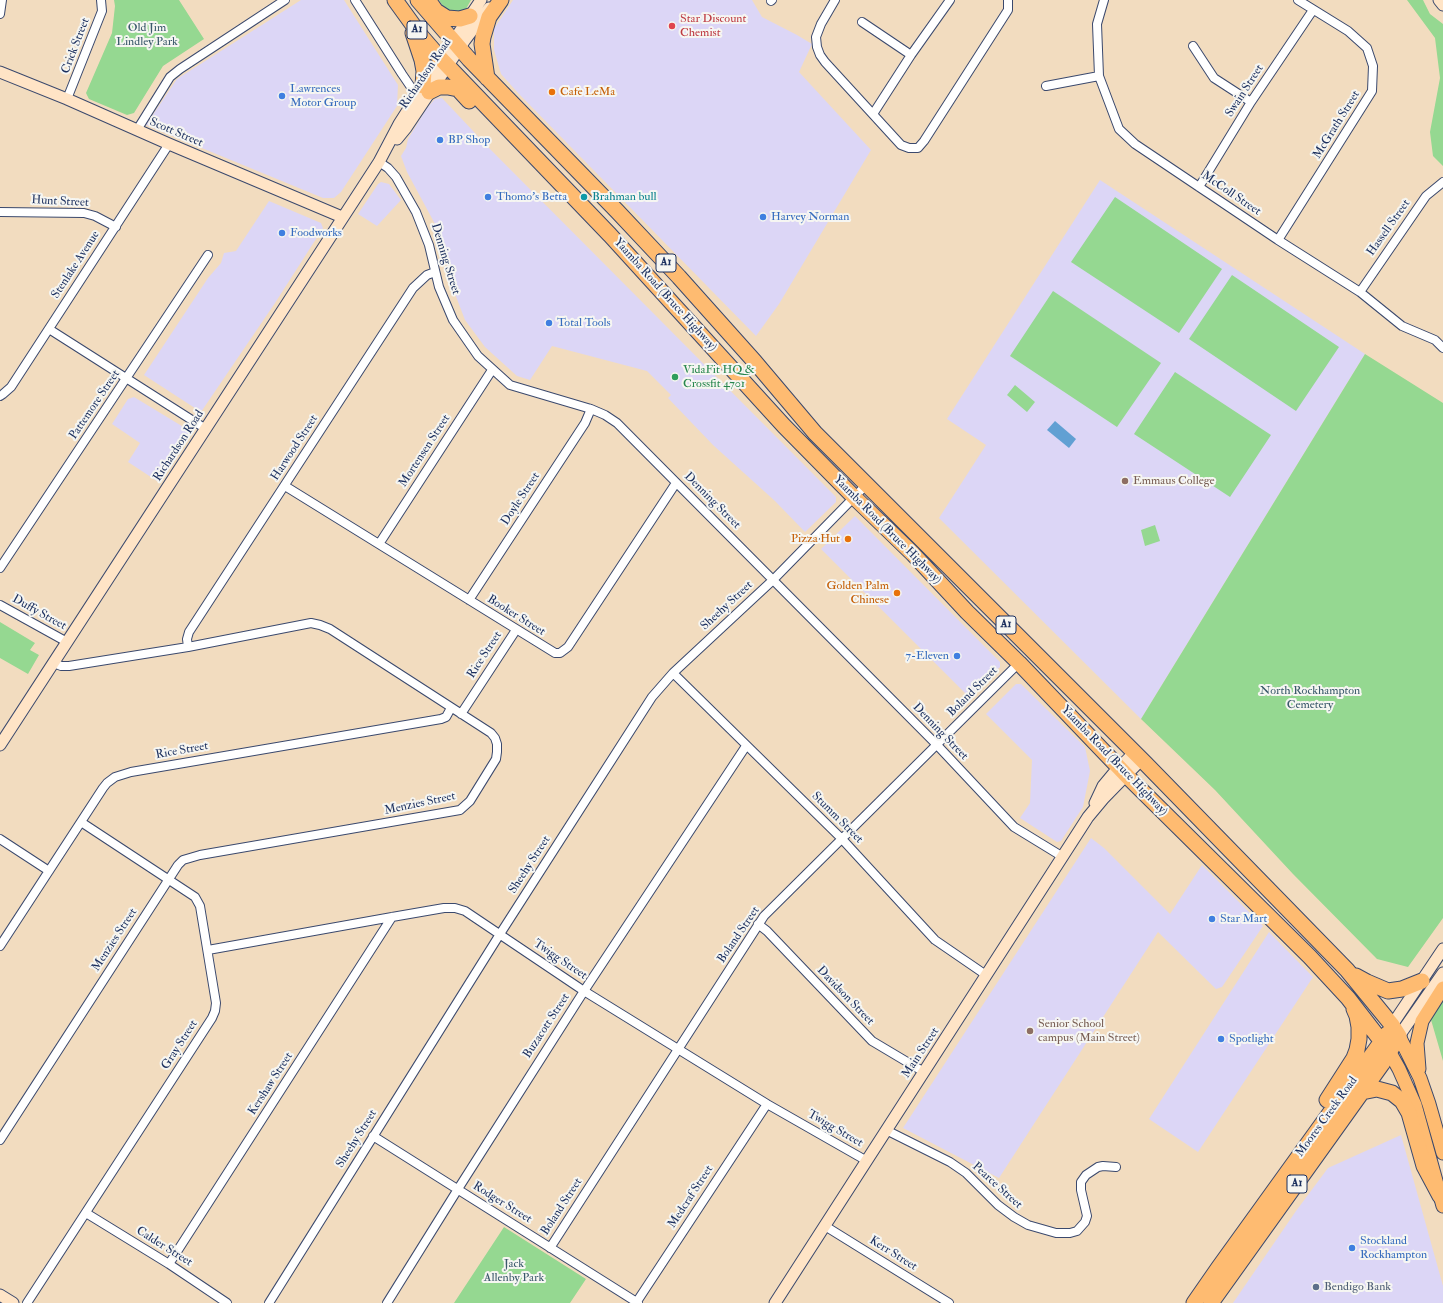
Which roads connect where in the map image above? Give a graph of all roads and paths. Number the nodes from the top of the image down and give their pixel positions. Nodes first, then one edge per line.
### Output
1 (2, 0) edge
2 (101, 0) edge
3 (285, 0) edge
4 (355, 0) edge
5 (395, 0) edge
6 (418, 0) edge
7 (428, 0) edge
8 (481, 0) edge
9 (495, 0) edge
10 (501, 0) edge
11 (835, 0) edge
12 (950, 0) edge
13 (1008, 0) edge
14 (1104, 0) edge
15 (1298, 0) edge
16 (1440, 0) edge
17 (1443, 5) edge
18 (1313, 10) junction
19 (0, 14) edge
20 (406, 16) junction
21 (470, 16) junction
22 (862, 22) dead end
23 (456, 44) junction
24 (1193, 46) dead end
25 (911, 55) junction
26 (444, 62) junction
27 (0, 72) edge
28 (1099, 76) junction
29 (487, 78) junction
30 (1046, 86) dead end
31 (423, 94) junction
32 (67, 99) junction
33 (1252, 102) junction
34 (874, 114) junction
35 (137, 130) junction
36 (521, 143) junction
37 (169, 144) junction
38 (379, 162) junction
39 (1443, 182) edge
40 (1199, 187) junction
41 (0, 212) edge
42 (342, 217) junction
43 (116, 227) junction
44 (1278, 240) junction
45 (208, 255) dead end
46 (435, 272) junction
47 (1360, 292) junction
48 (49, 329) junction
49 (1443, 348) edge
50 (492, 370) junction
51 (127, 379) junction
52 (0, 396) edge
53 (591, 409) junction
54 (206, 429) junction
55 (676, 483) junction
56 (867, 484) junction
57 (285, 486) junction
58 (855, 498) junction
59 (378, 544) junction
60 (0, 568) edge
61 (773, 580) junction
62 (469, 600) junction
63 (0, 605) edge
64 (516, 630) junction
65 (67, 642) junction
66 (188, 647) junction
67 (54, 663) junction
68 (1019, 663) junction
69 (673, 673) junction
70 (451, 708) junction
71 (461, 714) junction
72 (0, 744) edge
73 (937, 745) junction
74 (746, 746) junction
75 (1138, 756) junction
76 (1123, 771) junction
77 (81, 822) junction
78 (0, 839) edge
79 (842, 839) junction
80 (1063, 857) junction
81 (49, 871) junction
82 (169, 880) junction
83 (392, 917) junction
84 (758, 924) junction
85 (500, 934) junction
86 (0, 946) edge
87 (1443, 949) edge
88 (208, 950) junction
89 (1347, 970) junction
90 (1443, 972) edge
91 (986, 975) junction
92 (1422, 981) junction
93 (1443, 988) edge
94 (584, 991) junction
95 (1348, 998) junction
96 (1395, 1031) junction
97 (1386, 1046) junction
98 (678, 1049) junction
99 (924, 1072) junction
100 (1420, 1078) junction
101 (1362, 1092) junction
102 (767, 1104) junction
103 (886, 1130) junction
104 (373, 1136) junction
105 (0, 1140) edge
106 (1443, 1153) edge
107 (867, 1161) junction
108 (1116, 1167) dead end
109 (458, 1189) junction
110 (1442, 1201) edge
111 (86, 1213) junction
112 (825, 1226) junction
113 (550, 1248) junction
114 (1232, 1249) junction
115 (169, 1264) junction
116 (0, 1295) edge
117 (13, 1303) edge
118 (27, 1303) edge
119 (227, 1303) edge
120 (269, 1303) edge
121 (387, 1303) edge
122 (637, 1303) edge
123 (775, 1303) edge
124 (949, 1303) edge
125 (1194, 1303) edge
126 (1211, 1303) edge

1 - 19 street
2 - 32 street, Crick Street
3 - 35 street
4 - 31 street
5 - 20 highway, Yaamba Road (Bruce Highway) / A1
6 - 23 highway, Yaamba Road (Bruce Highway) / A1
7 - 21 highway
8 - 21 main road, Richardson Road
9 - 23 main road, Richardson Road
10 - 29 highway
11 - 34 street
12 - 25 street
13 - 34 street
14 - 28 street, McColl Street
15 - 18 street, McGrath Street
16 - 17 main road
18 - 33 street, Swain Street
18 - 44 street, McGrath Street
20 - 26 highway, Yaamba Road (Bruce Highway) / A1
20 - 31 highway
21 - 23 main road, Richardson Road
22 - 25 street
23 - 26 main road, Richardson Road
23 - 29 highway, Yaamba Road (Bruce Highway) / A1
24 - 33 street
25 - 34 street
26 - 31 main road, Richardson Road
26 - 36 highway, Yaamba Road (Bruce Highway) / A1
27 - 32 main road, Scott Street
28 - 30 street
28 - 40 street, McColl Street
29 - 56 highway, Yaamba Road (Bruce Highway) / A1
31 - 36 highway
31 - 38 main road, Richardson Road
32 - 35 main road, Scott Street
33 - 40 street, Swain Street
35 - 37 main road, Scott Street
36 - 58 highway, Yaamba Road (Bruce Highway) / A1
37 - 42 main road, Scott Street
37 - 43 street, Stenlake Avenue
38 - 42 main road, Richardson Road
38 - 46 street, Denning Street
39 - 47 street, Hassell Street
40 - 44 street, McColl Street
41 - 43 street, Hunt Street
42 - 54 main road, Richardson Road
43 - 48 street, Stenlake Avenue
44 - 47 street, McColl Street
45 - 51 street, Pattemore Street
46 - 50 street, Denning Street
46 - 57 street, Harwood Street
47 - 49 street, McColl Street
48 - 51 street
48 - 52 street, Stenlake Avenue
50 - 53 street, Denning Street
50 - 59 street, Mortensen Street
51 - 54 street
51 - 60 street, Pattemore Street
53 - 55 street, Denning Street
53 - 62 street, Doyle Street
54 - 65 main road, Richardson Road
55 - 61 street, Denning Street
55 - 64 street, Booker Street
56 - 58 street, Sheehy Street
56 - 75 highway, Yaamba Road (Bruce Highway) / A1
57 - 59 street, Booker Street
57 - 66 street, Harwood Street
58 - 61 street, Sheehy Street
58 - 68 highway, Yaamba Road (Bruce Highway) / A1
59 - 62 street, Booker Street
61 - 69 street, Sheehy Street
61 - 73 street, Denning Street
62 - 64 street, Booker Street
63 - 65 street, Duffy Street
64 - 71 street, Rice Street
65 - 67 main road, Richardson Road
66 - 67 street, Menzies Street
66 - 70 street, Menzies Street
67 - 72 main road, Richardson Road
68 - 73 street, Boland Street
68 - 76 highway, Yaamba Road (Bruce Highway) / A1
69 - 74 street, Stumm Street
69 - 85 street, Sheehy Street
70 - 71 street, Menzies Street
70 - 77 street, Rice Street
71 - 82 street, Menzies Street
73 - 79 street, Boland Street
73 - 80 street, Denning Street
74 - 79 street, Stumm Street
74 - 94 street, Buzacott Street
75 - 76 main road, Main Street
75 - 89 highway, Yaamba Road (Bruce Highway) / A1
76 - 80 main road, Main Street
76 - 95 highway, Yaamba Road (Bruce Highway) / A1
77 - 81 street, Rice Street
77 - 82 street, Gray Street
78 - 81 street
79 - 84 street, Boland Street
79 - 91 street, Stumm Street
80 - 91 main road, Main Street
81 - 86 street, Rice Street
82 - 88 street, Gray Street
82 - 105 street, Menzies Street
83 - 85 street, Twigg Street
83 - 88 street, Twigg Street
83 - 115 street, Kershaw Street
84 - 98 street, Boland Street
84 - 99 street, Davidson Street
85 - 94 street, Twigg Street
85 - 104 street, Sheehy Street
87 - 92 main road, Moores Creek Road
88 - 111 street, Gray Street
89 - 92 highway
89 - 96 highway, Yaamba Road (Bruce Highway) / A1
90 - 96 main road, Moores Creek Road
91 - 99 main road, Main Street
92 - 96 main road, Moores Creek Road
93 - 100 main road
94 - 98 street, Twigg Street
94 - 109 street, Buzacott Street
95 - 97 highway, Yaamba Road (Bruce Highway) / A1
95 - 114 highway, A1
96 - 97 highway, Moores Creek Road / A1
96 - 100 main road
97 - 101 highway, Moores Creek Road / A1
97 - 110 main road
97 - 114 highway, Moores Creek Road / A1
98 - 102 street, Twigg Street
98 - 113 street, Boland Street
99 - 103 main road, Main Street
100 - 106 main road
101 - 110 highway
101 - 126 highway, Moores Creek Road / A1
102 - 107 street, Twigg Street
102 - 122 street, Medcraf Street
103 - 107 main road, Main Street
103 - 108 street, Pearce Street
104 - 109 street, Rodger Street
104 - 120 street, Sheehy Street
107 - 112 main road, Main Street
109 - 113 street, Rodger Street
109 - 121 street, Buzacott Street
111 - 115 street, Calder Street
111 - 118 street, Gray Street
112 - 123 main road, Main Street
112 - 124 street, Kerr Street
113 - 122 street, Rodger Street
114 - 125 highway, Moores Creek Road / A1
115 - 119 street, Calder Street
116 - 117 main road

